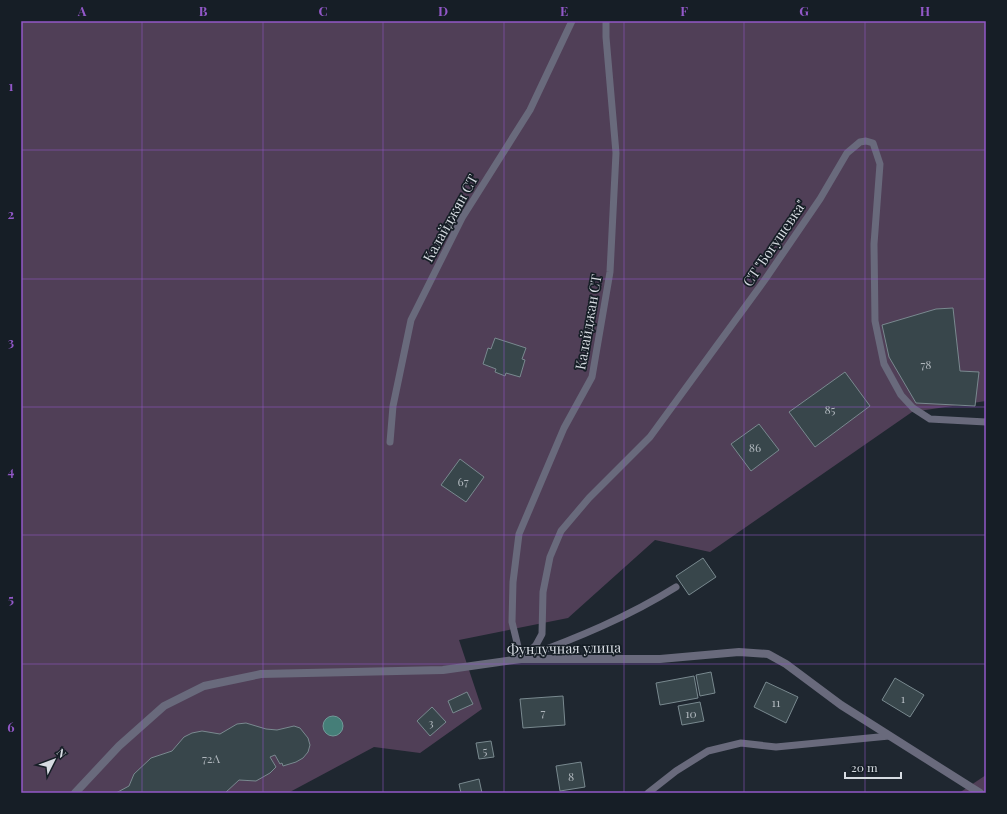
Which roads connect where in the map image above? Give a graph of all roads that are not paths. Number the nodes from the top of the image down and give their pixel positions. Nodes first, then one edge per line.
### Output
1 (572, 21) edge
2 (606, 21) edge
3 (986, 422) edge
4 (390, 442) dead end
5 (676, 588) dead end
6 (521, 659) junction
7 (889, 736) junction
8 (75, 793) edge
9 (648, 793) edge
10 (980, 793) edge

1 - 4 lane, Калайджян СТ
2 - 6 lane, Калайджан СТ
3 - 6 lane, СТ "Богушевка"
5 - 6 lane
6 - 7 street, Фундучная улица
6 - 8 street, Фундучная улица
7 - 9 lane
7 - 10 street, Фундучная улица

